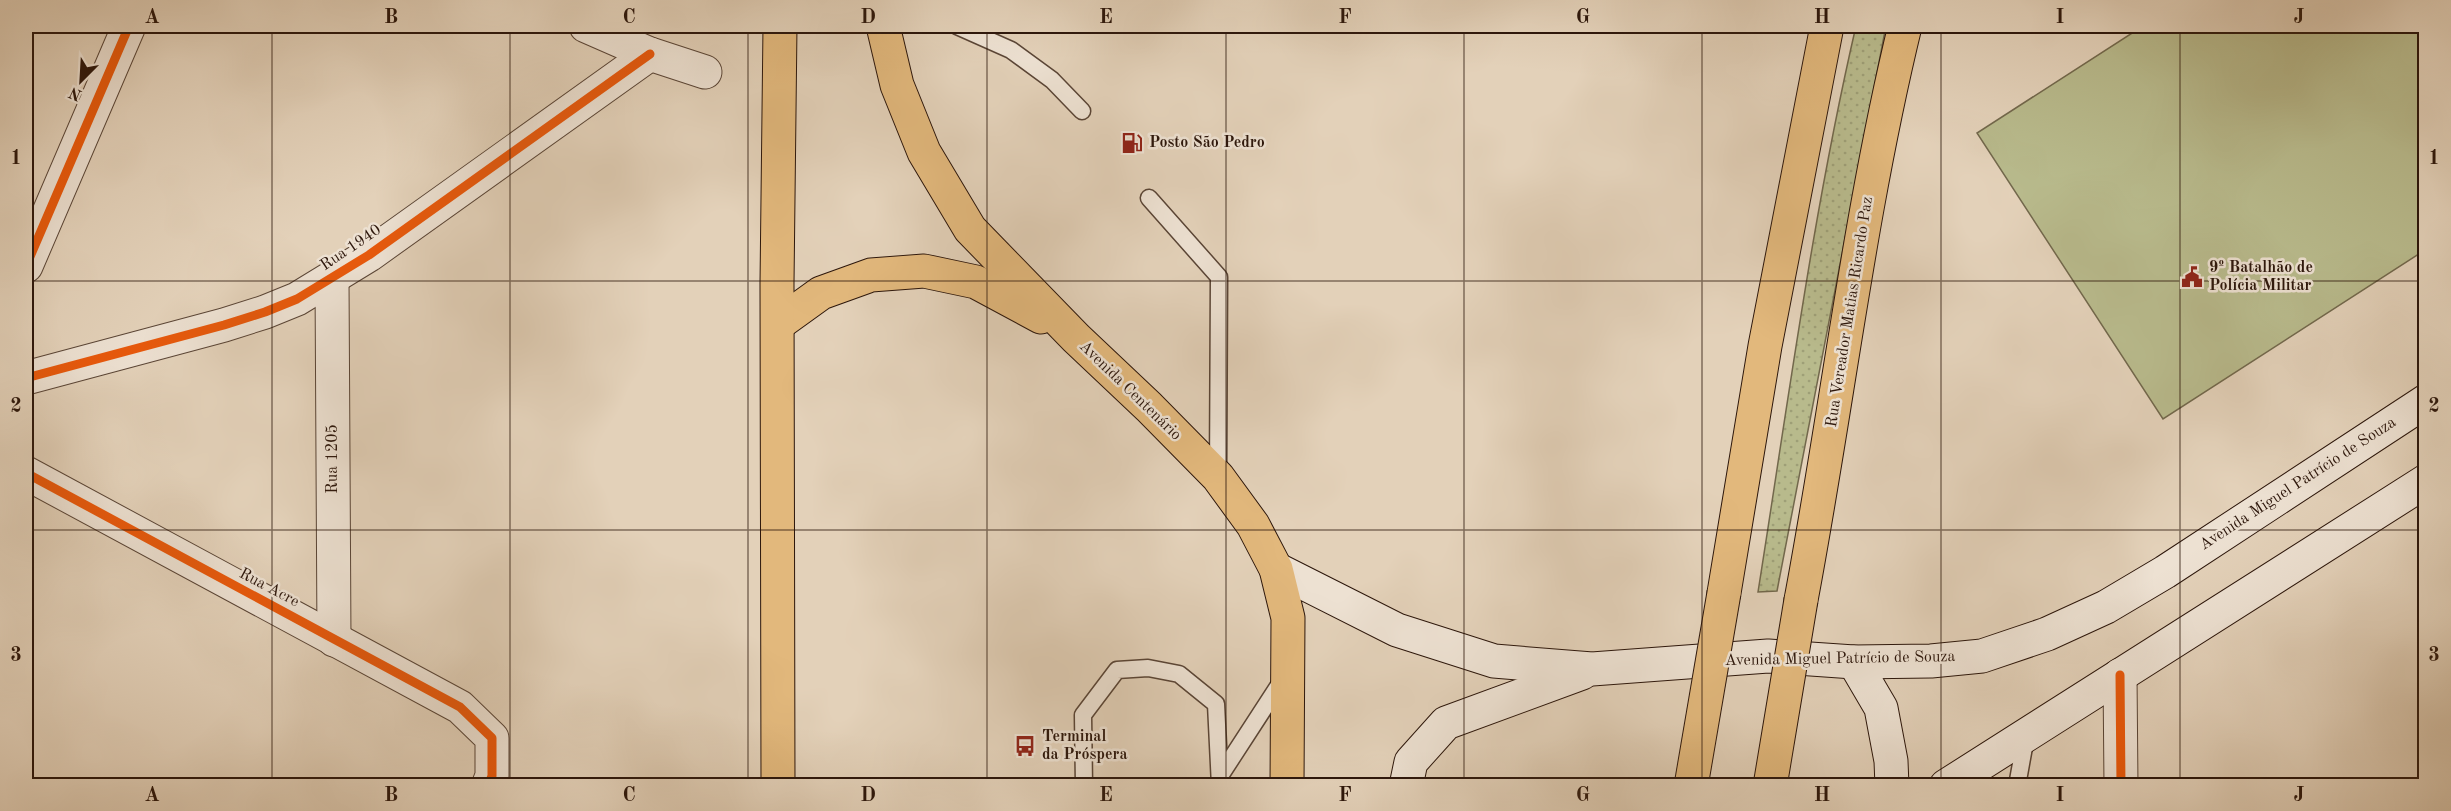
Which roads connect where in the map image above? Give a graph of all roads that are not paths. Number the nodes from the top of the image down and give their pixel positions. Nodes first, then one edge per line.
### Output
1 (129, 26) edge
2 (586, 26) edge
3 (780, 26) edge
4 (883, 26) edge
5 (957, 26) edge
6 (1827, 26) edge
7 (1905, 26) edge
8 (650, 54) junction
9 (705, 72) dead end
10 (1082, 111) dead end
11 (1149, 198) dead end
12 (26, 266) edge
13 (332, 279) junction
14 (778, 324) junction
15 (1076, 338) junction
16 (26, 378) edge
17 (2426, 401) edge
18 (26, 473) edge
19 (1218, 477) junction
20 (2426, 481) edge
21 (2410, 503) edge
22 (1276, 569) junction
23 (334, 640) junction
24 (1854, 662) junction
25 (1593, 669) junction
26 (1288, 672) junction
27 (2120, 675) junction
28 (2026, 735) junction
29 (1223, 783) edge
30 (488, 786) edge
31 (778, 786) edge
32 (1084, 786) edge
33 (1287, 786) edge
34 (1406, 786) edge
35 (1691, 786) edge
36 (1770, 786) edge
37 (1893, 786) edge
38 (1946, 786) edge
39 (2017, 786) edge
40 (2121, 786) edge

1 - 12 main road
2 - 8 main road
3 - 14 main road
4 - 15 main road, Avenida Centenário
5 - 10 lane
6 - 35 main road, bridge
7 - 36 main road, Rua Vereador Matias Ricardo Paz, bridge
8 - 9 main road
8 - 13 main road, Rua 1940
11 - 19 lane
13 - 16 main road, Rua 1940
13 - 23 main road, Rua 1205
14 - 15 main road
14 - 31 main road
15 - 19 main road, Avenida Centenário
17 - 24 main road, Avenida Miguel Patrício de Souza
18 - 23 main road, Rua Acre
19 - 22 main road, Avenida Centenário
20 - 21 main road
21 - 27 main road
22 - 25 main road, Avenida Miguel Patrício de Souza
22 - 26 main road, Avenida Centenário
23 - 30 main road, Rua Acre
24 - 25 main road, Avenida Miguel Patrício de Souza
24 - 37 main road
25 - 34 main road
26 - 29 lane
26 - 33 main road, Avenida Centenário
27 - 28 main road
27 - 40 main road
28 - 38 main road
28 - 39 lane
29 - 32 lane

